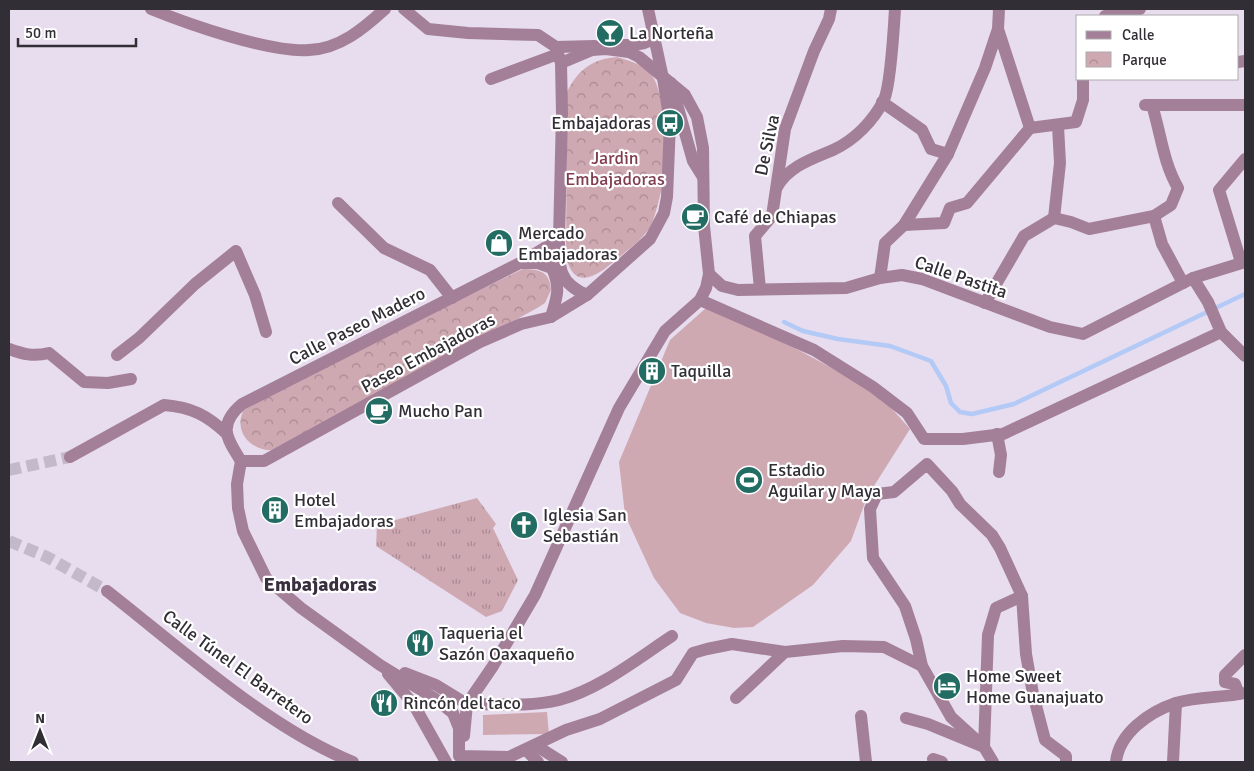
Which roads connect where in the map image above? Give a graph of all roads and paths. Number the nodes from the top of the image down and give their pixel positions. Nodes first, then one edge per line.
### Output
1 (151, 9) edge
2 (385, 9) edge
3 (404, 9) edge
4 (648, 9) edge
5 (831, 9) edge
6 (895, 9) edge
7 (999, 9) edge
8 (1140, 9) edge
9 (1109, 15) edge
10 (998, 30) junction
11 (655, 37) junction
12 (558, 55) junction
13 (491, 79) dead end
14 (667, 80) junction
15 (1083, 80) edge
16 (882, 102) junction
17 (1245, 105) edge
18 (1058, 126) junction
19 (1030, 128) junction
20 (948, 154) junction
21 (1245, 159) edge
22 (776, 189) junction
23 (338, 203) dead end
24 (1154, 216) junction
25 (1054, 218) junction
26 (904, 225) junction
27 (559, 239) junction
28 (1243, 262) edge
29 (520, 264) junction
30 (708, 274) junction
31 (880, 278) junction
32 (1188, 281) junction
33 (760, 289) junction
34 (587, 295) junction
35 (452, 298) junction
36 (700, 300) junction
37 (984, 303) junction
38 (551, 317) junction
39 (1218, 327) junction
40 (266, 332) dead end
41 (9, 349) edge
42 (117, 354) dead end
43 (1245, 356) edge
44 (131, 379) dead end
45 (227, 434) junction
46 (997, 434) junction
47 (70, 457) tunnel mouth
48 (241, 461) junction
49 (999, 472) dead end
50 (107, 591) tunnel mouth
51 (1022, 596) junction
52 (672, 636) dead end
53 (785, 652) junction
54 (1245, 655) edge
55 (380, 664) junction
56 (922, 666) junction
57 (1242, 694) edge
58 (736, 698) dead end
59 (1176, 703) junction
60 (467, 704) junction
61 (860, 716) dead end
62 (906, 718) dead end
63 (530, 747) junction
64 (984, 747) junction
65 (458, 759) edge
66 (990, 761) edge
67 (353, 762) edge
68 (446, 762) edge
69 (538, 762) edge
70 (562, 762) edge
71 (866, 762) edge
72 (1066, 762) edge
73 (1116, 762) edge
74 (1173, 762) edge

1 - 2 street
3 - 12 street
4 - 11 street, Paseo Embajadoras
5 - 22 street, De Silva
6 - 16 street
7 - 10 street
8 - 9 street
10 - 19 street
10 - 20 street
11 - 12 street
11 - 14 street, Paseo Embajadoras
12 - 13 street
12 - 14 street
12 - 27 street
14 - 30 street
14 - 34 street, Paseo Embajadoras
15 - 18 street
16 - 20 street
16 - 22 street
17 - 24 street
18 - 19 street
18 - 25 street
19 - 26 street
20 - 26 street
21 - 28 street
22 - 33 street, De Silva
23 - 35 street
24 - 25 street
24 - 32 street
25 - 37 street
26 - 31 street
27 - 29 street, Calle Paseo Madero
27 - 34 street
28 - 32 street, Calle Pastita
29 - 35 street, Calle Paseo Madero
29 - 38 street
30 - 33 street, Calle Pastita
30 - 36 street
31 - 33 street, Calle Pastita
31 - 37 street, Calle Pastita
32 - 37 street, Calle Pastita
32 - 39 street
34 - 38 street, Paseo Embajadoras
35 - 45 street, Calle Paseo Madero
36 - 46 street
36 - 60 street
38 - 48 street, Paseo Embajadoras
39 - 43 street
39 - 46 street
40 - 42 street
41 - 44 street
45 - 47 street
45 - 48 street
46 - 49 street
48 - 55 street
50 - 67 street, Calle Túnel El Barretero
51 - 56 street
51 - 64 street
51 - 72 street
52 - 60 street
53 - 56 street
53 - 58 street
53 - 63 street
54 - 57 street
55 - 60 street
55 - 65 street
55 - 68 street
56 - 64 street
57 - 59 street
59 - 73 street
59 - 74 street
60 - 65 street
61 - 71 street
62 - 64 street
63 - 65 street
63 - 69 street
63 - 70 street
64 - 66 street

